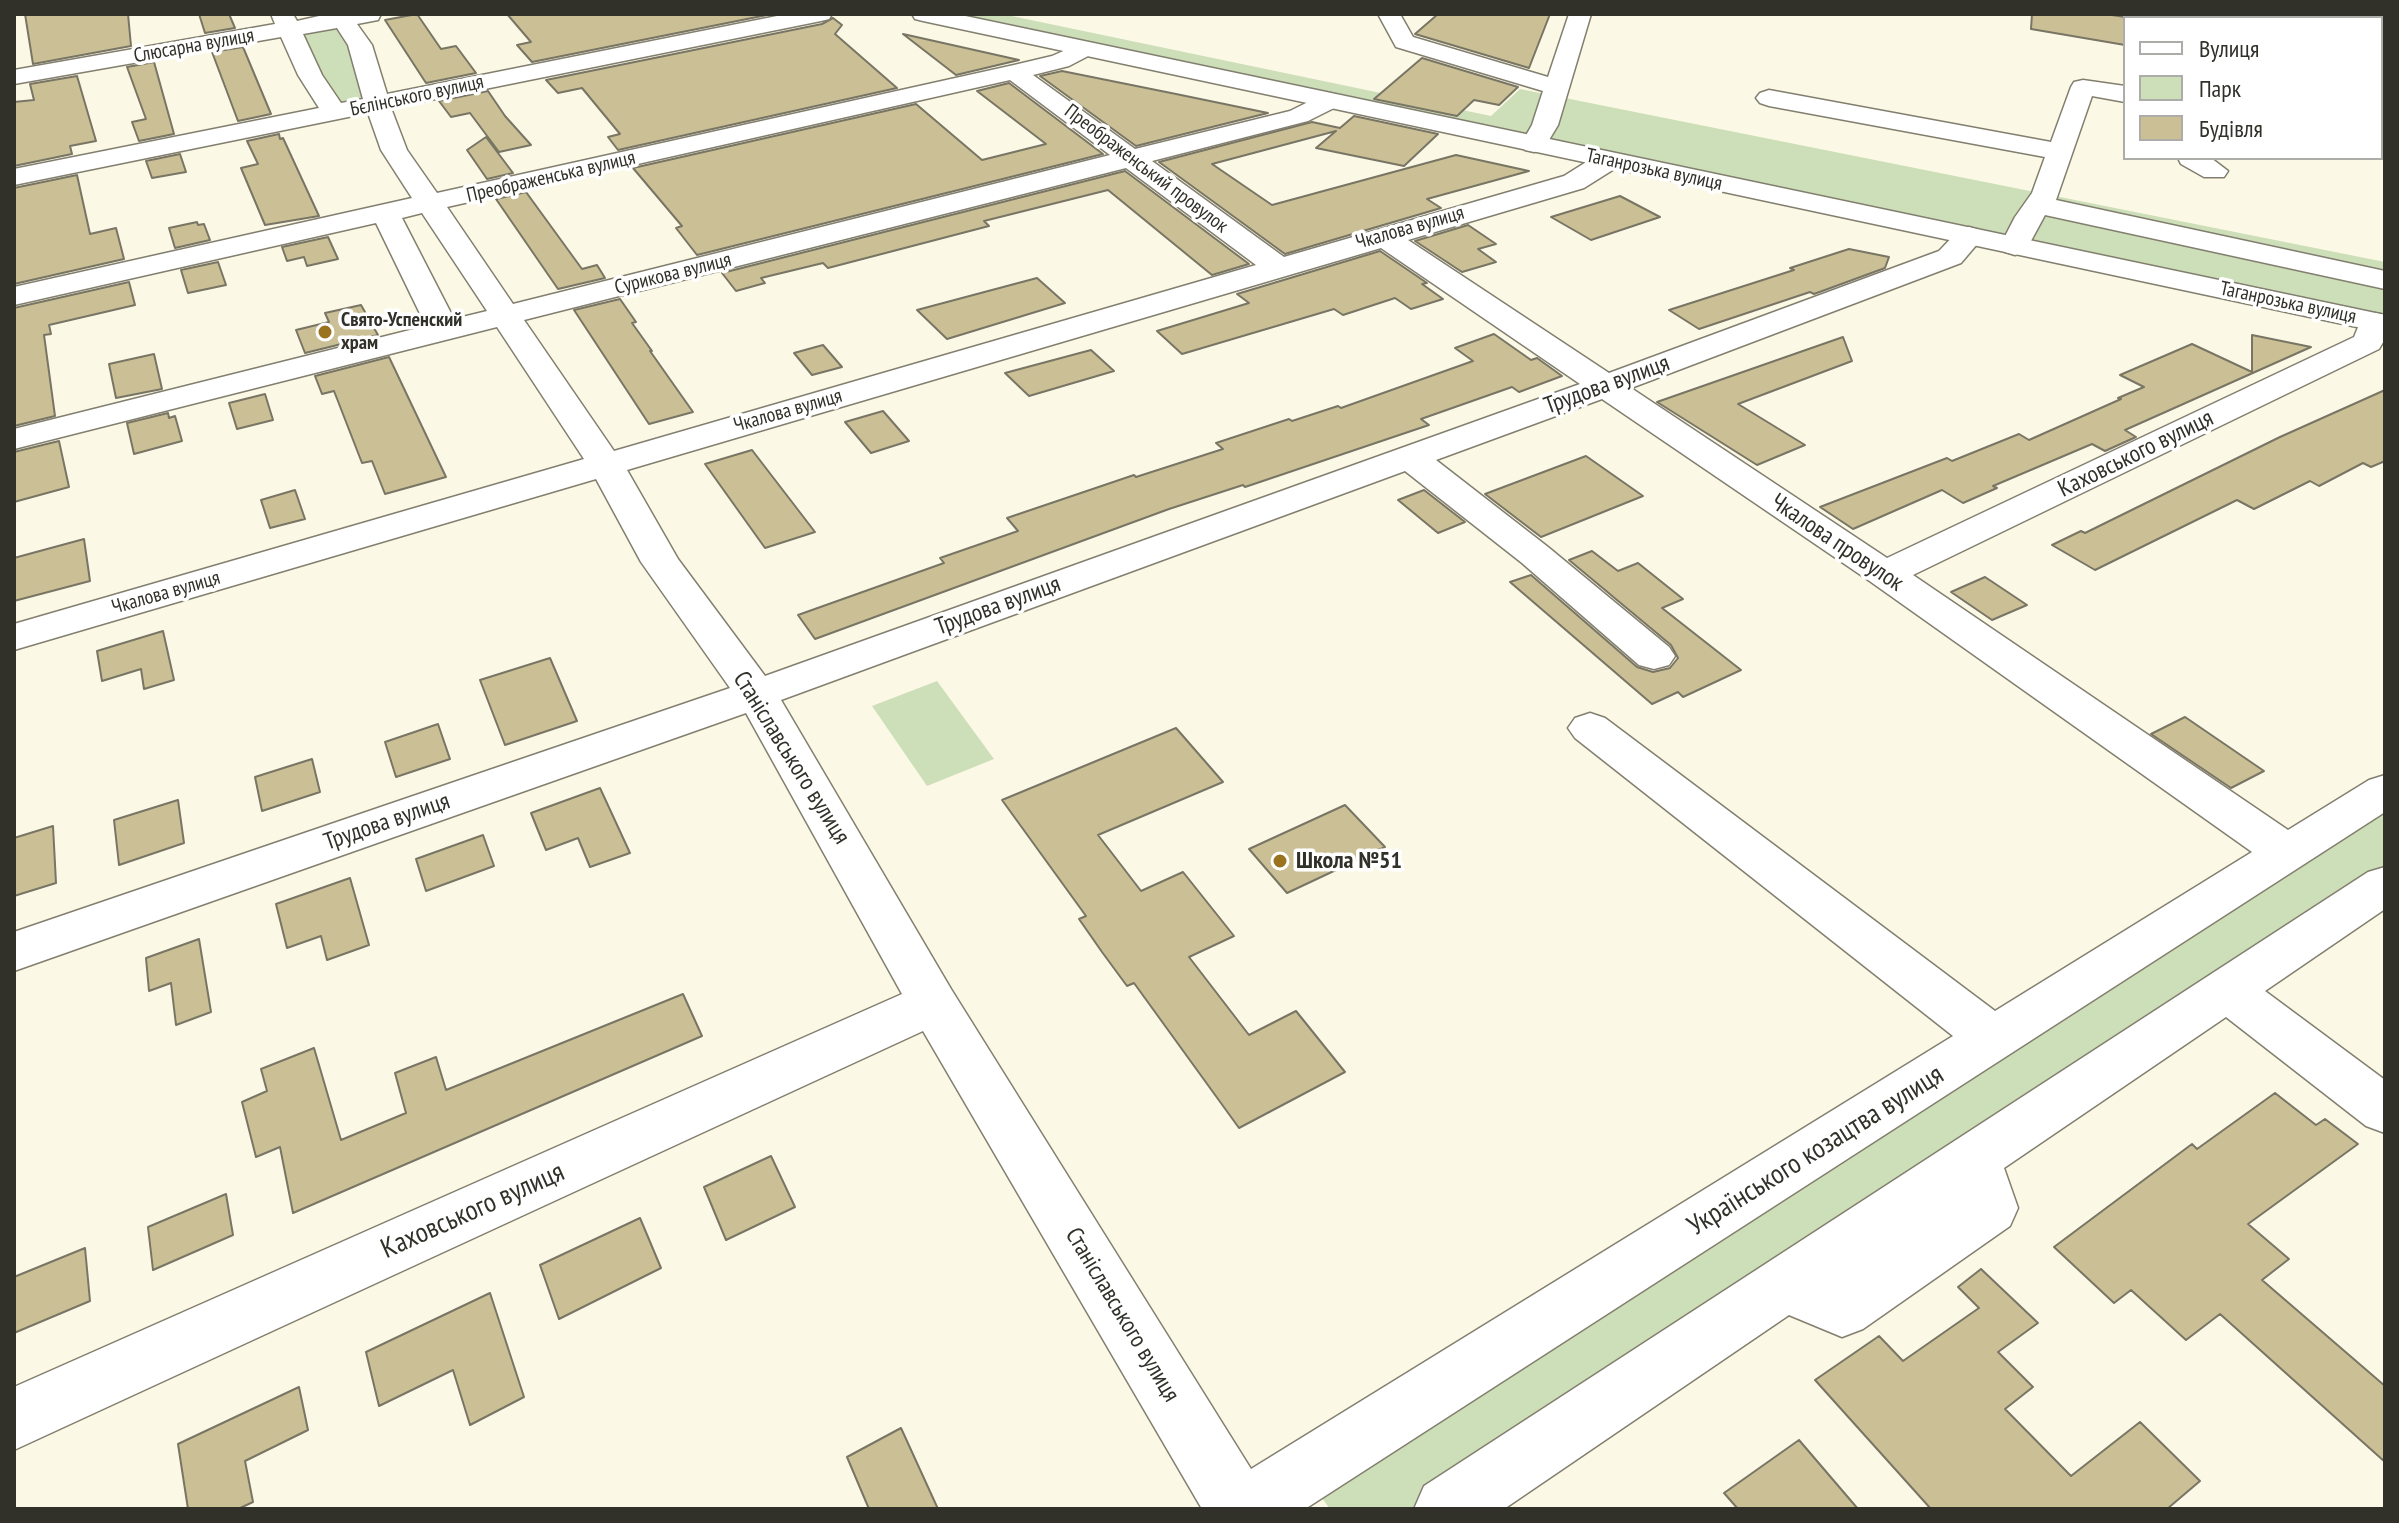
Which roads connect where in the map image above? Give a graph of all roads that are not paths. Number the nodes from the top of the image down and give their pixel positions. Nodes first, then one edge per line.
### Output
1 (374, 14) edge
2 (821, 14) edge
3 (923, 14) edge
4 (1389, 14) edge
5 (1580, 14) edge
6 (341, 17) edge
7 (286, 22) edge
8 (1084, 49) junction
9 (1014, 72) junction
10 (14, 77) edge
11 (1555, 87) junction
12 (2123, 94) edge
13 (1769, 98) dead end
14 (1329, 101) junction
15 (377, 104) junction
16 (335, 113) junction
17 (1534, 144) junction
18 (1572, 152) junction
19 (2060, 152) junction
20 (1132, 158) junction
21 (1609, 160) junction
22 (14, 177) edge
23 (1562, 183) junction
24 (431, 204) junction
25 (2038, 205) junction
26 (386, 214) junction
27 (1383, 236) junction
28 (1969, 236) junction
29 (2015, 246) junction
30 (1278, 267) junction
31 (2385, 280) edge
32 (14, 296) edge
33 (505, 316) junction
34 (2380, 323) edge
35 (444, 330) junction
36 (1605, 386) junction
37 (14, 439) edge
38 (1410, 457) junction
39 (606, 465) junction
40 (1885, 574) junction
41 (14, 637) edge
42 (1654, 656) dead end
43 (756, 694) junction
44 (1590, 728) dead end
45 (2385, 791) edge
46 (2289, 854) junction
47 (2385, 885) edge
48 (14, 952) edge
49 (2227, 990) junction
50 (933, 1003) junction
51 (1994, 1039) junction
52 (2385, 1110) edge
53 (14, 1419) edge
54 (1239, 1509) edge
55 (1246, 1509) edge
56 (1447, 1509) edge

1 - 6 main road, Слюсарна вулиця
2 - 15 main road, Бєлінського вулиця
3 - 8 main road, Таганрозька вулиця
4 - 11 main road
5 - 11 main road
6 - 7 main road, Слюсарна вулиця
6 - 15 main road, Станіславського вулиця
7 - 10 main road, Слюсарна вулиця
7 - 16 main road
8 - 9 main road, Преображенська вулиця
8 - 14 main road, Таганрозька вулиця
9 - 20 main road, Преображенський провулок
9 - 24 main road, Преображенська вулиця
11 - 17 main road
12 - 19 main road
13 - 19 main road
14 - 17 main road, Таганрозька вулиця
14 - 20 main road, Сурикова вулиця
15 - 16 main road, Бєлінського вулиця
15 - 24 main road, Станіславського вулиця
16 - 22 main road, Бєлінського вулиця
17 - 18 main road, Таганрозька вулиця
18 - 21 main road, Таганрозька вулиця
18 - 23 main road
19 - 25 main road
20 - 30 main road, Преображенський провулок
20 - 33 main road, Сурикова вулиця
21 - 23 main road, Чкалова вулиця
21 - 28 main road, Таганрозька вулиця
23 - 27 main road, Чкалова вулиця
24 - 26 main road, Преображенська вулиця
24 - 33 main road, Станіславського вулиця
25 - 29 main road
25 - 31 main road
26 - 32 main road, Преображенська вулиця
26 - 35 main road
27 - 30 main road, Чкалова вулиця
27 - 36 main road, Чкалова провулок
28 - 29 main road, Таганрозька вулиця
28 - 36 main road, Трудова вулиця
29 - 34 main road, Таганрозька вулиця
30 - 39 main road, Чкалова вулиця
33 - 35 main road, Сурикова вулиця
33 - 39 main road, Станіславського вулиця
34 - 40 main road, Каховського вулиця
35 - 37 main road, Сурикова вулиця
36 - 38 main road, Трудова вулиця
36 - 40 main road, Чкалова провулок
38 - 42 main road
38 - 43 main road, Трудова вулиця
39 - 41 main road, Чкалова вулиця
39 - 43 main road, Станіславського вулиця
40 - 46 main road, Чкалова провулок
43 - 48 main road, Трудова вулиця
43 - 50 main road, Станіславського вулиця
44 - 51 main road
45 - 46 main road, Українського козацтва вулиця
46 - 51 main road, Українського козацтва вулиця
47 - 49 main road
49 - 52 main road
49 - 56 main road
50 - 53 main road, Каховського вулиця
50 - 54 main road, Станіславського вулиця
51 - 55 main road, Українського козацтва вулиця

